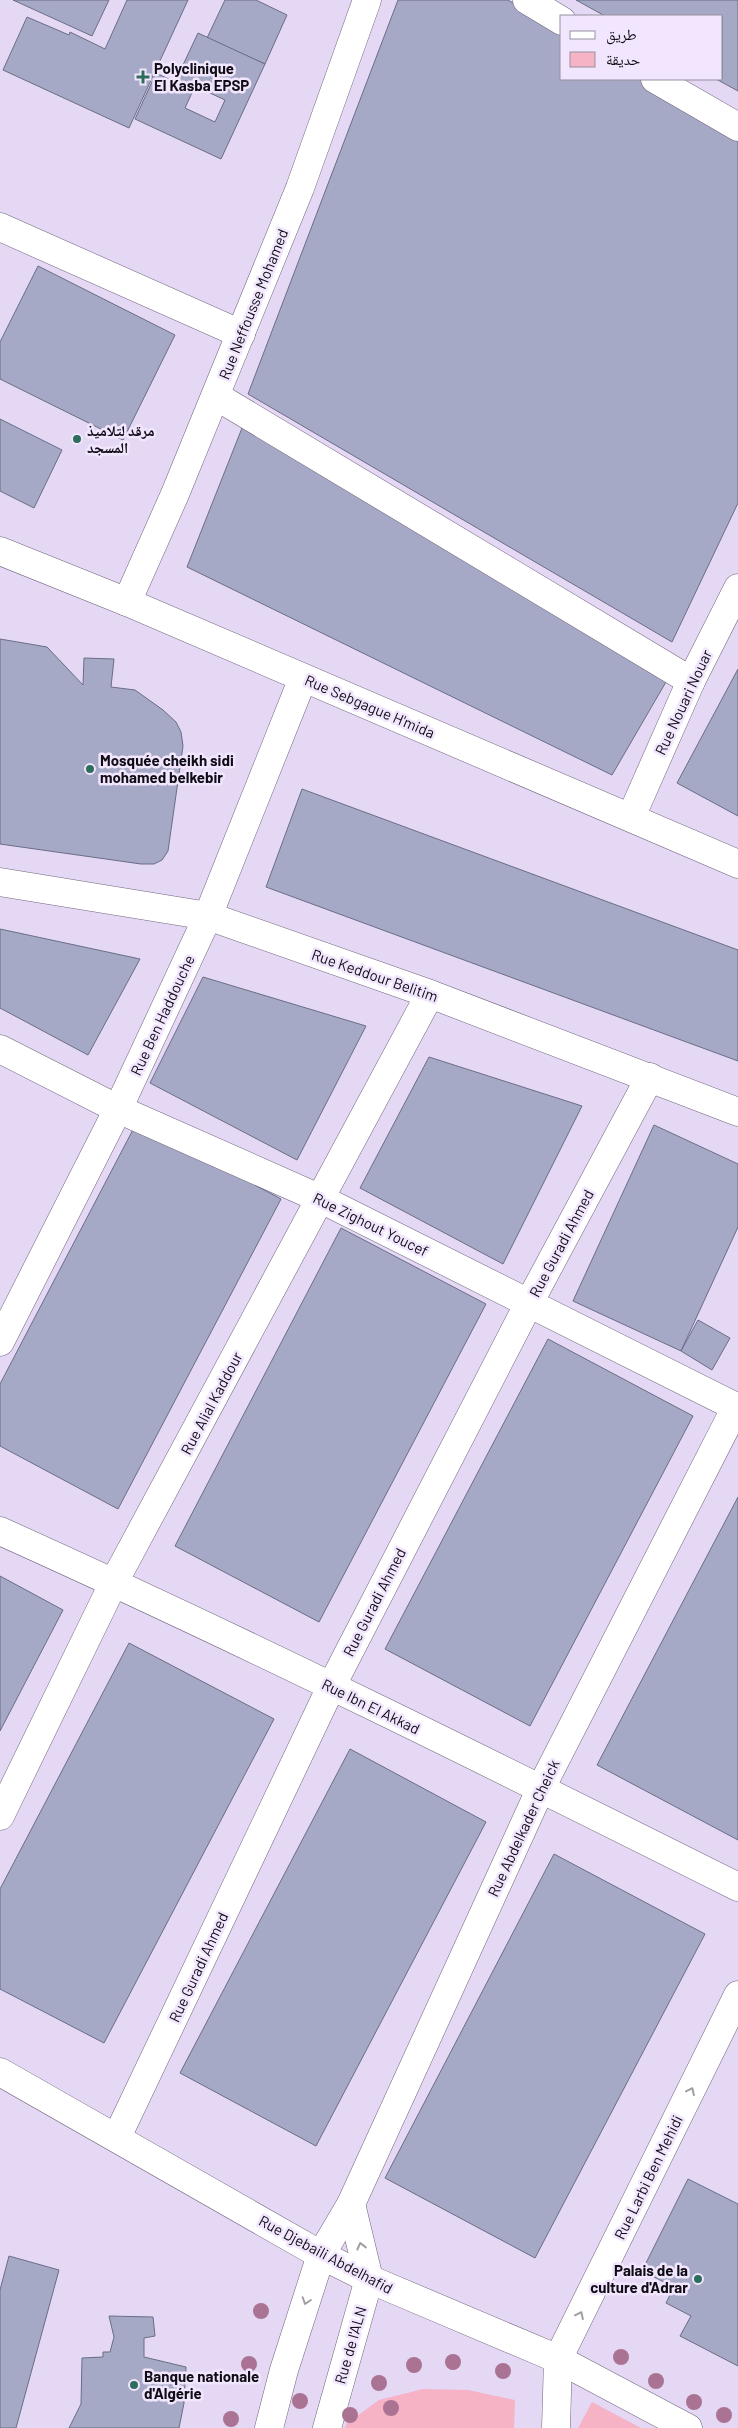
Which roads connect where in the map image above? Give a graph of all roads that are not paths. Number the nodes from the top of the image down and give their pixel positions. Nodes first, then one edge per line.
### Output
1 (368, 0) edge
2 (528, 0) edge
3 (560, 21) edge
4 (657, 80) edge
5 (738, 127) edge
6 (0, 227) edge
7 (241, 334) junction
8 (216, 396) junction
9 (0, 551) edge
10 (738, 588) edge
11 (126, 602) junction
12 (302, 678) junction
13 (691, 681) junction
14 (631, 817) junction
15 (738, 864) edge
16 (0, 882) edge
17 (208, 916) junction
18 (430, 994) junction
19 (0, 1049) edge
20 (650, 1077) junction
21 (118, 1109) junction
22 (738, 1112) edge
23 (321, 1199) junction
24 (529, 1303) junction
25 (0, 1342) edge
26 (737, 1407) edge
27 (0, 1531) edge
28 (114, 1582) junction
29 (331, 1687) junction
30 (541, 1788) junction
31 (0, 1816) edge
32 (738, 1887) edge
33 (738, 1995) edge
34 (0, 2072) edge
35 (117, 2138) junction
36 (351, 2204) junction
37 (321, 2255) junction
38 (369, 2279) junction
39 (558, 2359) junction
40 (269, 2428) edge
41 (327, 2428) edge
42 (556, 2428) edge
43 (688, 2428) edge

1 - 7 street, Rue Neffousse Mohamed
2 - 3 street
4 - 5 street
6 - 7 street
7 - 8 street, Rue Neffousse Mohamed
8 - 11 street, Rue Neffousse Mohamed
8 - 13 street
9 - 11 street, Rue Sebgague H'mida
10 - 13 street, Rue Nouari Nouar
11 - 12 street, Rue Sebgague H'mida
12 - 14 street, Rue Sebgague H'mida
12 - 17 street, Rue Ben Haddouche
13 - 14 street, Rue Nouari Nouar
14 - 15 street, Rue Sebgague H'mida
16 - 17 street, Rue Keddour Belitim
17 - 18 street, Rue Keddour Belitim
17 - 21 street, Rue Ben Haddouche
18 - 20 street, Rue Keddour Belitim
18 - 23 street, Rue Alial Kaddour
19 - 21 street, Rue Zighout Youcef
20 - 22 street, Rue Keddour Belitim
20 - 24 street, Rue Guradi Ahmed
21 - 23 street, Rue Zighout Youcef
21 - 25 street, Rue Ben Haddouche
23 - 24 street, Rue Zighout Youcef
23 - 28 street, Rue Alial Kaddour
24 - 26 street, Rue Zighout Youcef
24 - 29 street, Rue Guradi Ahmed
26 - 30 street, Rue Abdelkader Cheick
27 - 28 street, Rue Ibn El Akkad
28 - 29 street, Rue Ibn El Akkad
28 - 31 street, Rue Alial Kaddour
29 - 30 street, Rue Ibn El Akkad
29 - 35 street, Rue Guradi Ahmed
30 - 32 street, Rue Ibn El Akkad
30 - 36 street, Rue Abdelkader Cheick
39 -> 33 street, Rue Larbi Ben Mehidi
34 - 35 street, Rue Djebaili Abdelhafid
35 - 37 street, Rue Djebaili Abdelhafid
36 - 37 street, Rue Abdelkader Cheick
38 -> 36 street, Rue de l'ALN
37 - 38 street, Rue Djebaili Abdelhafid
37 -> 40 street
38 - 39 street, Rue Djebaili Abdelhafid
38 - 41 street, Rue de l'ALN
39 - 42 street
39 - 43 street, Rue Djebaili Abdelhafid

